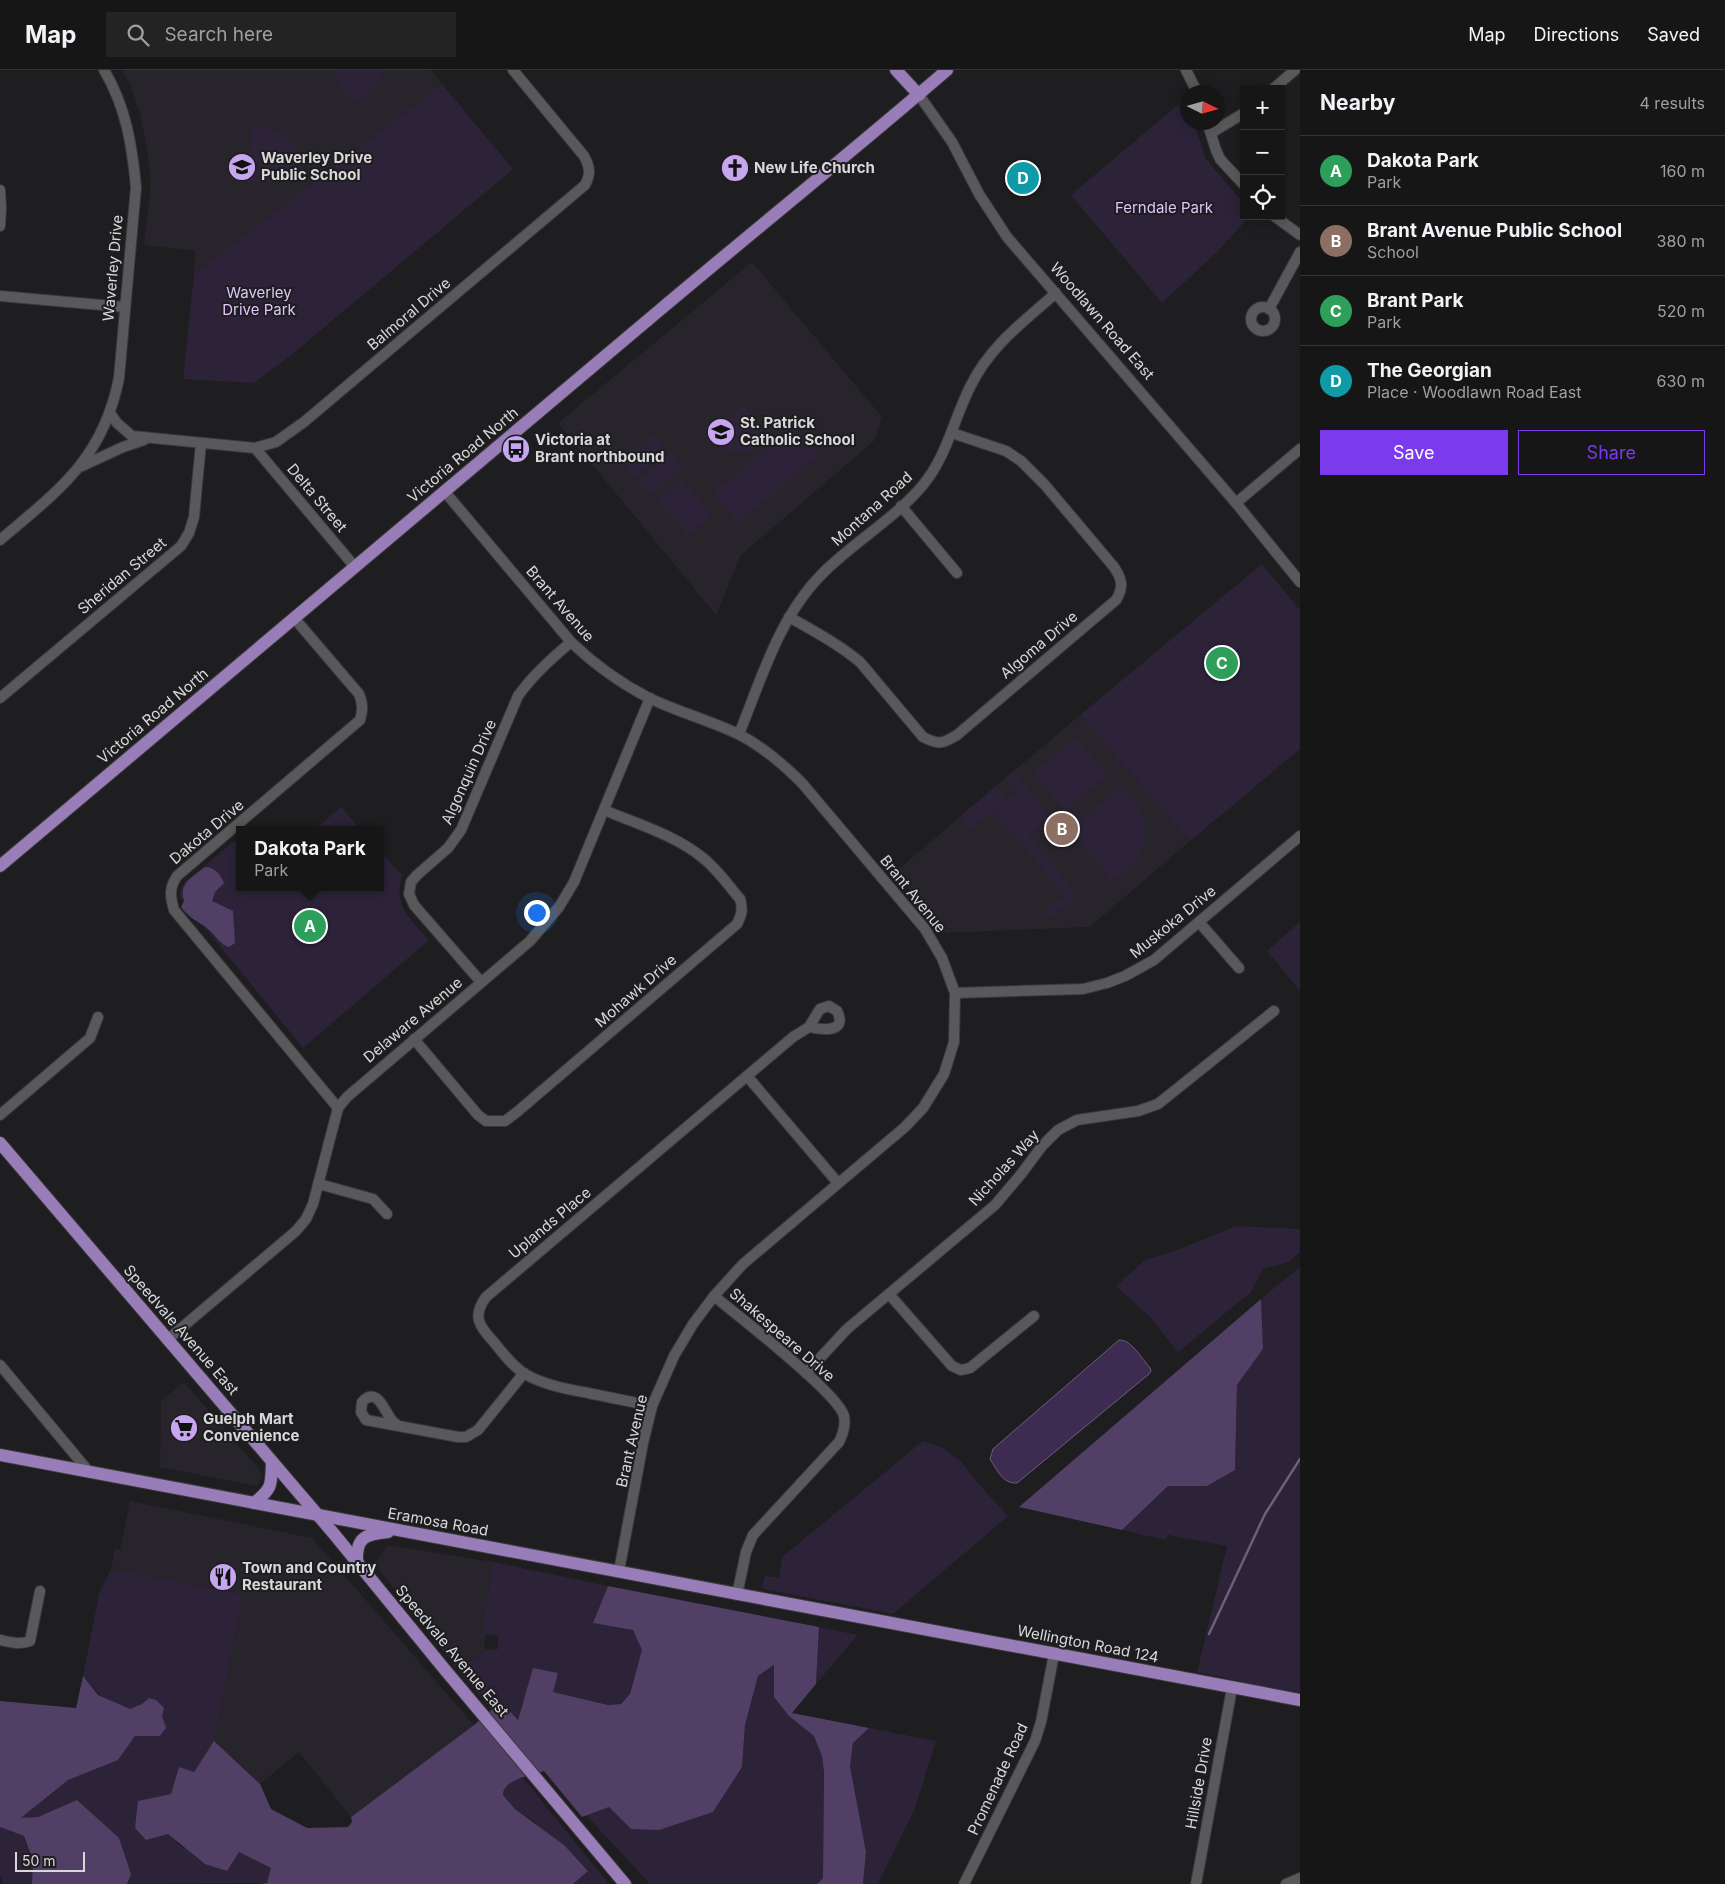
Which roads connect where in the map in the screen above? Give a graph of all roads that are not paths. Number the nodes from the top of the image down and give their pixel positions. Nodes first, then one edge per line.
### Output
1 (104, 70) edge
2 (513, 70) edge
3 (896, 70) edge
4 (947, 70) edge
5 (1186, 70) edge
6 (1295, 70) edge
7 (1194, 85) edge
8 (1278, 85) edge
9 (919, 95) junction
10 (1240, 115) edge
11 (1210, 130) edge
12 (1211, 133) junction
13 (1240, 181) edge
14 (0, 190) edge
15 (1279, 220) edge
16 (0, 226) edge
17 (1300, 235) edge
18 (1300, 252) edge
19 (1056, 293) junction
20 (0, 296) edge
21 (124, 307) junction
22 (1269, 308) dead end
23 (110, 414) junction
24 (952, 433) junction
25 (147, 439) junction
26 (201, 443) junction
27 (255, 448) junction
28 (1300, 449) edge
29 (81, 466) junction
30 (444, 492) junction
31 (1236, 502) junction
32 (901, 506) junction
33 (0, 540) edge
34 (355, 567) junction
35 (957, 574) dead end
36 (1300, 582) edge
37 (789, 617) junction
38 (295, 619) junction
39 (571, 642) junction
40 (0, 698) edge
41 (650, 698) junction
42 (739, 734) junction
43 (604, 810) junction
44 (236, 826) edge
45 (236, 826) edge
46 (1300, 836) edge
47 (0, 866) edge
48 (1199, 922) junction
49 (1239, 968) dead end
50 (480, 982) junction
51 (955, 993) junction
52 (1274, 1011) dead end
53 (98, 1016) dead end
54 (809, 1027) dead end
55 (414, 1039) junction
56 (748, 1076) junction
57 (338, 1108) junction
58 (0, 1115) edge
59 (1, 1146) edge
60 (838, 1183) junction
61 (319, 1184) junction
62 (387, 1214) dead end
63 (889, 1294) junction
64 (714, 1296) junction
65 (1034, 1316) dead end
66 (168, 1340) junction
67 (0, 1365) edge
68 (524, 1373) junction
69 (806, 1373) junction
70 (652, 1406) junction
71 (398, 1425) dead end
72 (0, 1455) edge
73 (272, 1462) junction
74 (90, 1472) junction
75 (254, 1503) junction
76 (318, 1516) junction
77 (398, 1531) junction
78 (357, 1562) junction
79 (619, 1571) junction
80 (40, 1591) dead end
81 (737, 1594) junction
82 (870, 1619) joint
83 (0, 1640) edge
84 (1054, 1654) junction
85 (1232, 1688) junction
86 (1300, 1700) edge
87 (1300, 1878) edge
88 (625, 1884) edge
89 (964, 1884) edge
90 (1196, 1884) edge
91 (1286, 1884) edge

1 - 21 street, Waverley Drive
2 - 27 street, Balmoral Drive
3 - 9 main road, Woodlawn Road East
4 - 9 main road, Victoria Road North
5 - 7 street
6 - 8 street
9 - 19 street, Woodlawn Road East
9 - 30 main road, Victoria Road North
10 - 12 street
11 - 12 street
12 - 13 street
14 - 16 street
15 - 17 street
18 - 22 street
19 - 24 street, Montana Road
19 - 31 street, Woodlawn Road East
20 - 21 street
21 - 23 street, Waverley Drive
23 - 25 street, Balmoral Drive
23 - 29 street, Waverley Drive
24 - 32 street, Montana Road
24 - 37 street, Algoma Drive
25 - 26 street, Balmoral Drive
25 - 29 street, Waverley Drive
26 - 27 street, Balmoral Drive
26 - 40 street, Sheridan Street
27 - 34 street, Delta Street
28 - 31 street
29 - 33 street, Waverley Drive
30 - 34 main road, Victoria Road North
30 - 39 street, Brant Avenue
31 - 36 street, Woodlawn Road East
32 - 35 street
32 - 37 street, Montana Road
34 - 38 main road, Victoria Road North
37 - 42 street, Montana Road
38 - 44 street, Dakota Drive
38 - 47 main road, Victoria Road North
39 - 41 street, Brant Avenue
39 - 50 street, Algonquin Drive
41 - 42 street, Brant Avenue
41 - 43 street, Delaware Avenue
42 - 51 street, Brant Avenue
43 - 50 street, Delaware Avenue
43 - 55 street, Mohawk Drive
45 - 57 street, Dakota Drive
46 - 48 street, Muskoka Drive
48 - 49 street
48 - 51 street, Muskoka Drive
50 - 55 street, Delaware Avenue
51 - 60 street, Brant Avenue
52 - 63 street, Nicholas Way
53 - 58 street
54 - 56 street, Uplands Place
55 - 57 street, Delaware Avenue
56 - 60 street
56 - 68 street, Uplands Place
57 - 61 street, Delaware Avenue
59 - 66 main road, Speedvale Avenue East
60 - 64 street, Brant Avenue
61 - 62 street
61 - 66 street, Delaware Avenue
63 - 65 street
63 - 69 street, Nicholas Way
64 - 69 street, Shakespeare Drive
64 - 70 street, Brant Avenue
66 - 73 main road, Speedvale Avenue East
67 - 74 street
68 - 70 street, Uplands Place
68 - 71 street
69 - 81 street, Shakespeare Drive
70 - 79 street, Brant Avenue
72 - 74 main road, Eramosa Road
73 - 75 main road
73 - 76 main road, Speedvale Avenue East
74 - 75 main road, Eramosa Road
75 - 76 main road, Eramosa Road
76 - 77 main road, Eramosa Road
76 - 78 main road, Speedvale Avenue East
77 - 78 main road
77 - 79 main road, Eramosa Road
78 - 88 main road, Speedvale Avenue East
79 - 81 main road, Eramosa Road
80 - 83 street
81 - 82 main road, Eramosa Road
82 - 84 main road, Wellington Road 124
84 - 85 main road, Wellington Road 124
84 - 89 street, Promenade Road
85 - 86 main road, Wellington Road 124
85 - 90 street, Hillside Drive
87 - 91 street

